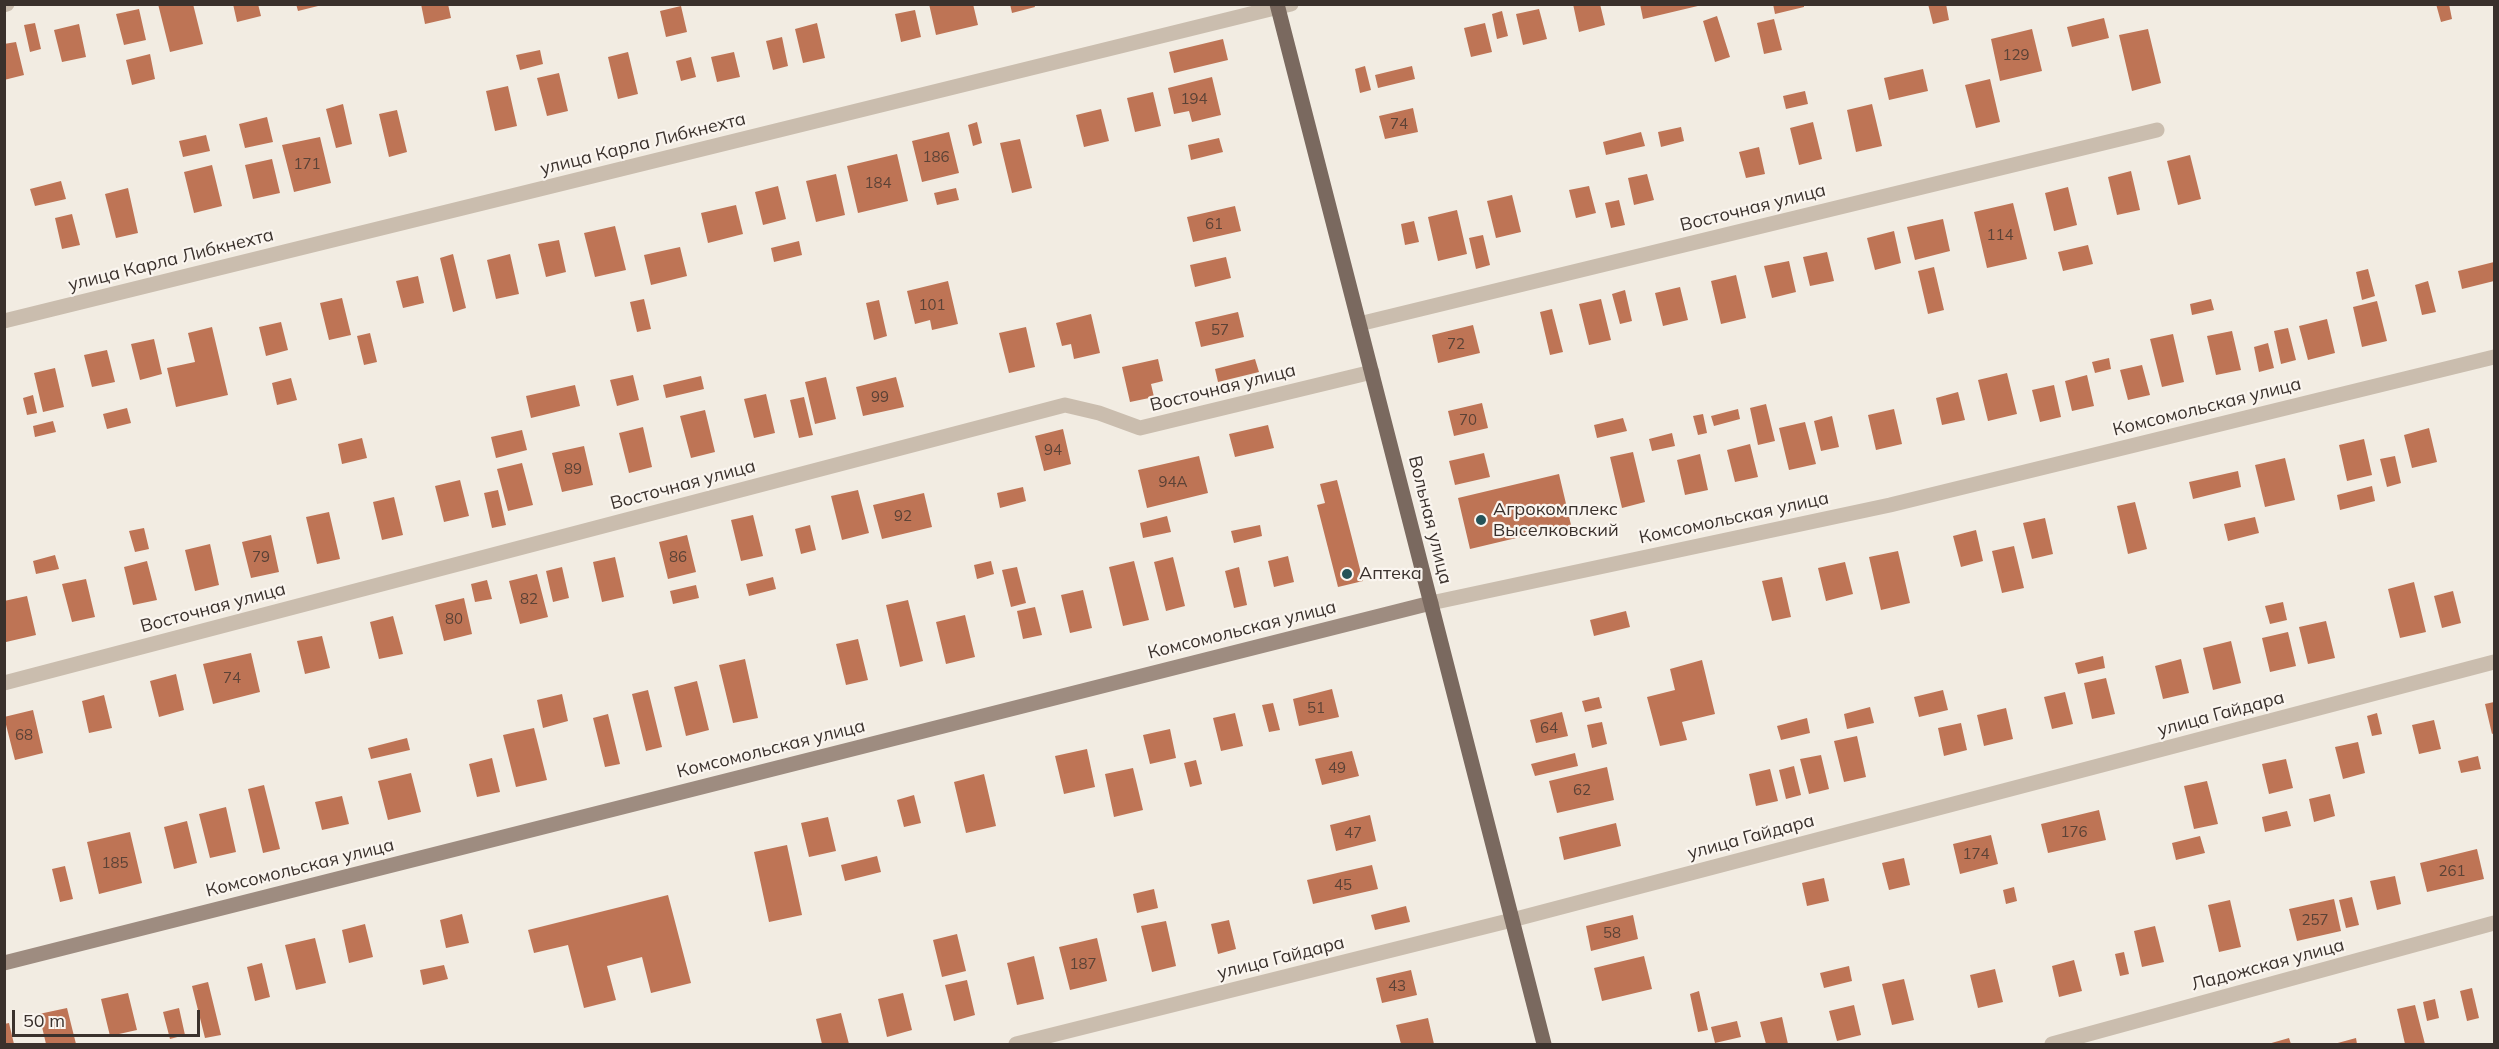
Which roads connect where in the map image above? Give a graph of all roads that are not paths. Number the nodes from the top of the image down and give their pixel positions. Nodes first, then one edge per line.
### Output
1 (1282, 6) edge
2 (2157, 130) dead end
3 (4, 321) edge
4 (1359, 324) junction
5 (2494, 357) edge
6 (1372, 372) junction
7 (1431, 603) junction
8 (2494, 662) edge
9 (4, 683) edge
10 (1512, 920) junction
11 (2494, 923) edge
12 (4, 963) edge
13 (1016, 1044) edge
14 (1544, 1044) edge
15 (2052, 1044) edge

1 - 3 street, улица Карла Либкнехта
1 - 4 main road, Вольная улица
2 - 4 street, Восточная улица
4 - 6 main road, Вольная улица
5 - 7 street, Комсомольская улица
6 - 7 main road, Вольная улица
6 - 9 street, Восточная улица
7 - 10 main road, Вольная улица
7 - 12 street, Комсомольская улица
8 - 10 street, улица Гайдара
10 - 13 street, улица Гайдара
10 - 14 main road, Вольная улица
11 - 15 street, Ладожская улица

